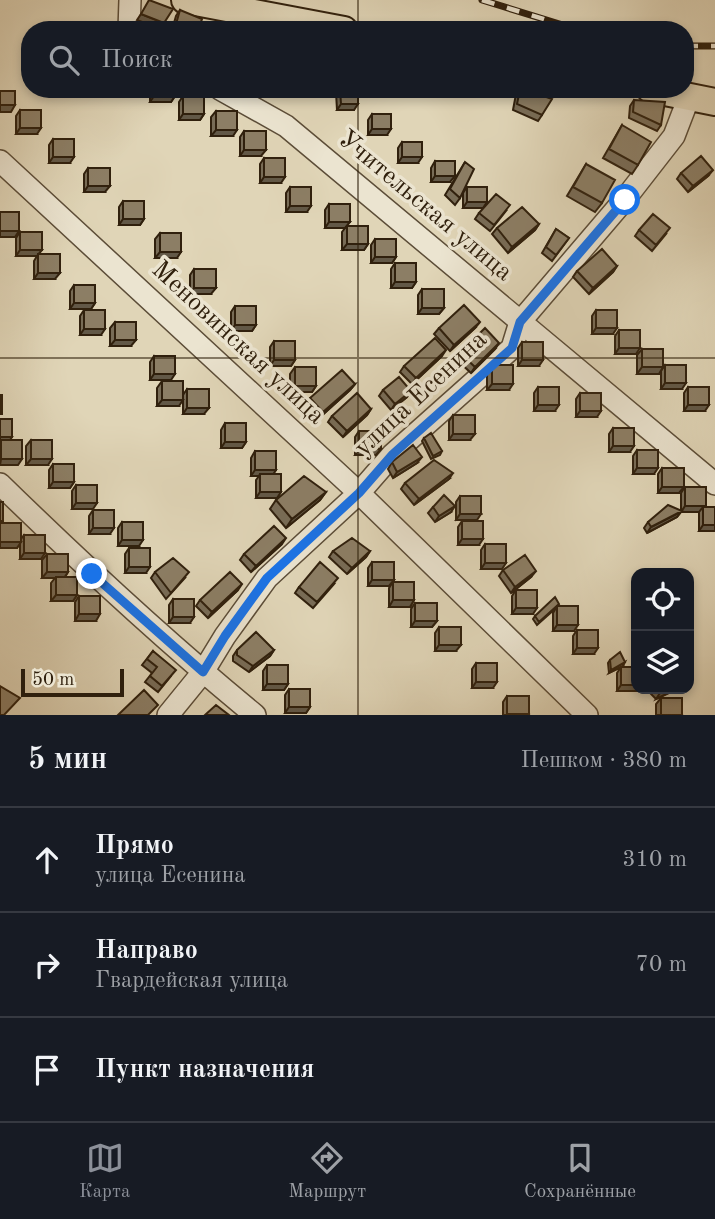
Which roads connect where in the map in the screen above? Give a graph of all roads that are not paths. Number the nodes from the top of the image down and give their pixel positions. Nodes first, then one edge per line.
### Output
1 (130, 0) edge
2 (185, 0) edge
3 (130, 21) edge
4 (296, 21) edge
5 (236, 98) edge
6 (689, 98) edge
7 (694, 98) edge
8 (715, 102) edge
9 (0, 161) edge
10 (520, 322) junction
11 (0, 484) edge
12 (715, 484) edge
13 (359, 493) junction
14 (203, 672) junction
15 (168, 715) edge
16 (255, 715) edge
17 (587, 715) edge

1 - 3 street
2 - 4 main road
5 - 10 street, Учительская улица
6 - 10 street, улица Есенина
7 - 8 main road
9 - 13 street, Меновинская улица
10 - 12 street, Учительская улица
10 - 13 street, улица Есенина
11 - 14 street
13 - 14 street, улица Есенина
13 - 17 street, Меновинская улица
14 - 15 street, улица Есенина
14 - 16 street

